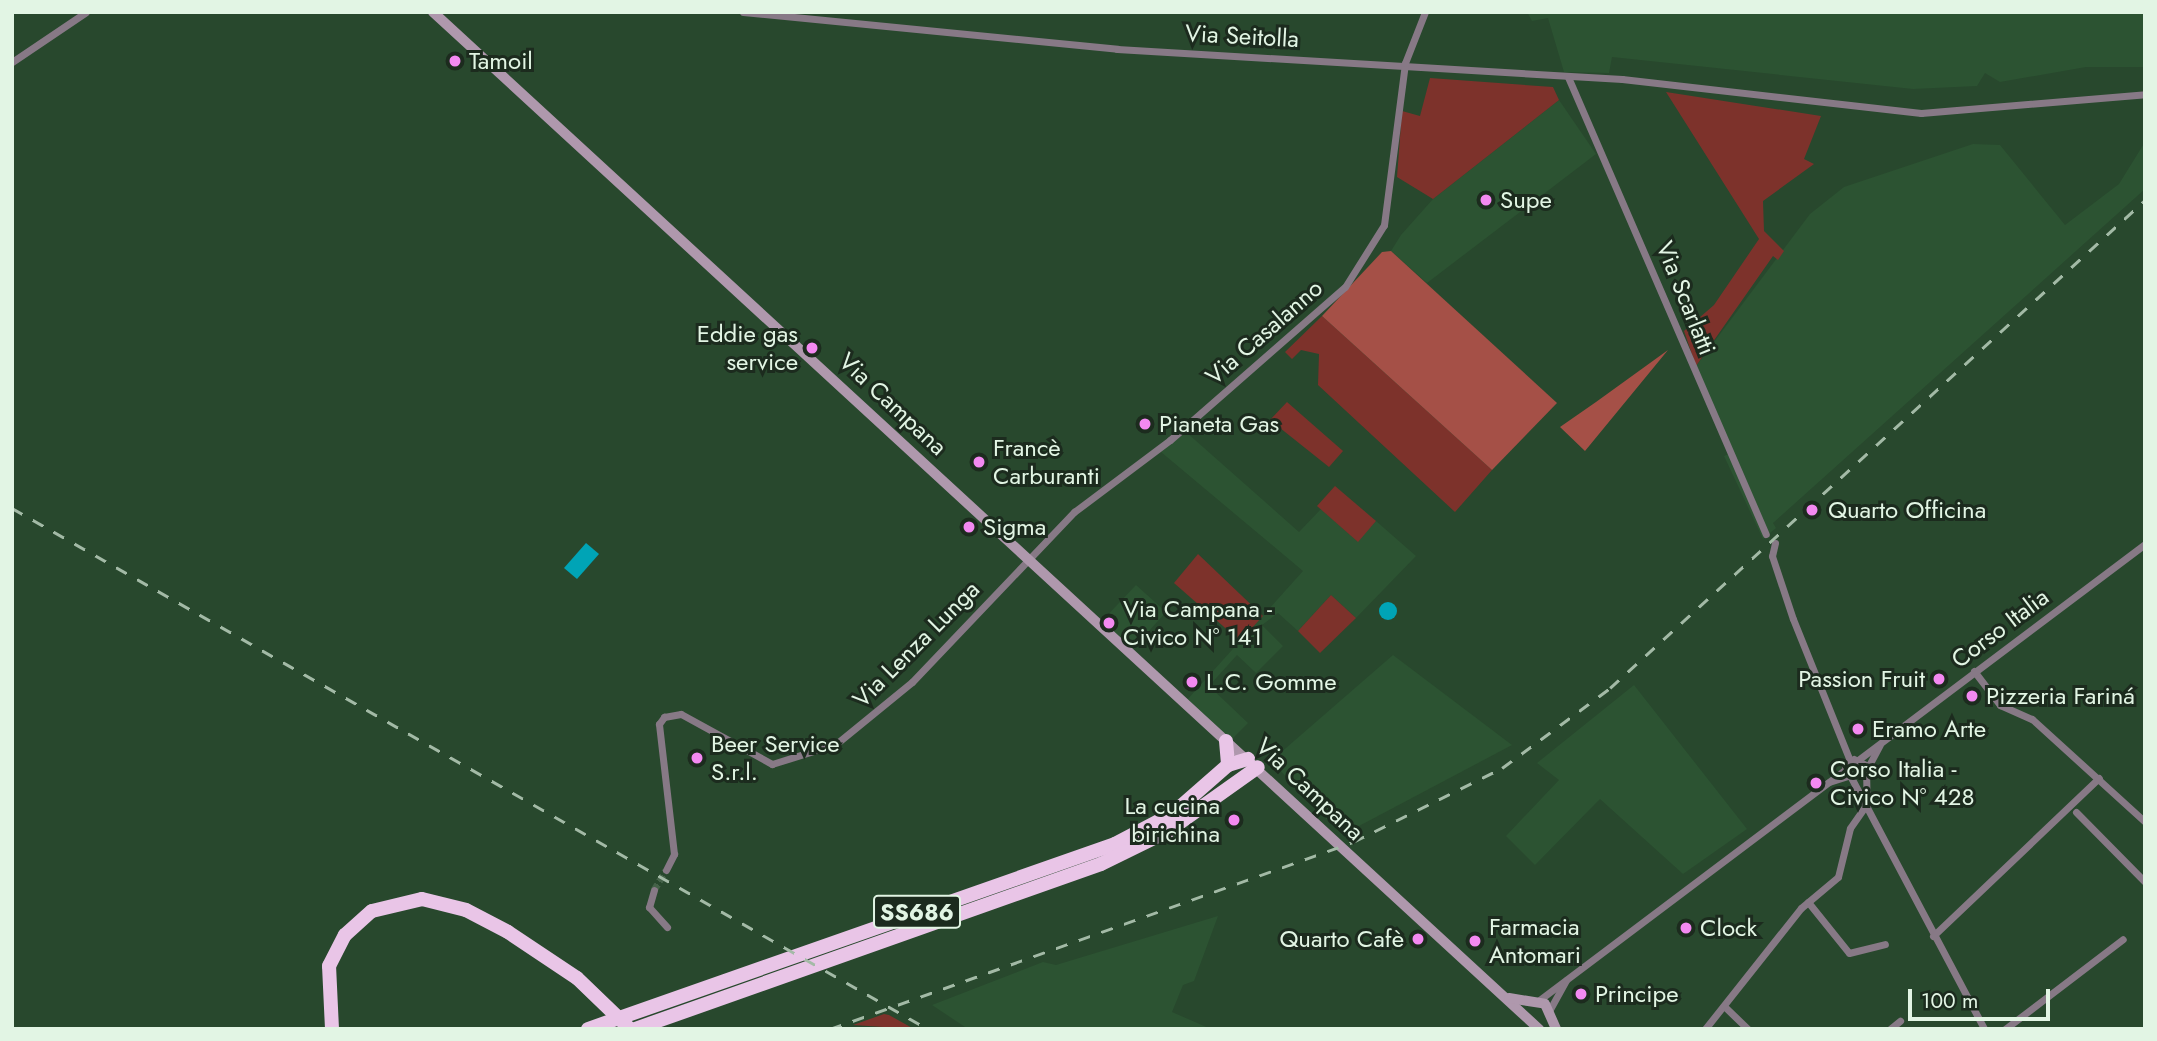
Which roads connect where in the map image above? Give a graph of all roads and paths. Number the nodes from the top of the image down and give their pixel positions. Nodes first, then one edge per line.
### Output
1 (86, 12) edge
2 (433, 12) edge
3 (743, 12) edge
4 (1425, 12) edge
5 (12, 62) edge
6 (1405, 63) junction
7 (1568, 77) junction
8 (2145, 94) edge
9 (1766, 534) dead end
10 (1775, 543) dead end
11 (2145, 544) edge
12 (1028, 559) junction
13 (1974, 671) junction
14 (1226, 741) junction
15 (1880, 745) junction
16 (1850, 762) junction
17 (1253, 763) junction
18 (1228, 765) junction
19 (1866, 771) junction
20 (1849, 778) junction
21 (2099, 778) junction
22 (1829, 782) junction
23 (1867, 804) junction
24 (2076, 812) dead end
25 (2145, 822) edge
26 (666, 870) tunnel mouth
27 (2145, 882) edge
28 (654, 890) tunnel mouth
29 (1808, 902) junction
30 (667, 927) dead end
31 (1933, 936) junction
32 (2123, 939) dead end
33 (1885, 944) dead end
34 (1566, 979) junction
35 (1509, 998) junction
36 (1536, 1001) junction
37 (330, 1004) junction
38 (1725, 1007) junction
39 (1549, 1013) junction
40 (1900, 1021) dead end
41 (1533, 1024) edge
42 (331, 1029) edge
43 (341, 1029) edge
44 (588, 1029) edge
45 (632, 1029) edge
46 (1556, 1029) edge
47 (1705, 1029) edge
48 (1748, 1029) edge
49 (1890, 1029) edge
50 (1984, 1029) edge
51 (2005, 1029) edge

1 - 5 street
2 - 12 main road, Via Campana
3 - 6 street, Via Seitolla
4 - 6 street, Via Casalanno
6 - 7 street, Via Seitolla
6 - 12 street, Via Casalanno
7 - 8 street, Via Seitolla
7 - 9 street, Via Scarlatti
10 - 16 street
11 - 13 street, Corso Italia
12 - 14 main road, Via Campana
12 - 26 street, Via Lenza Lunga
13 - 15 street, Corso Italia
13 - 21 street
14 - 17 main road, Via Campana
14 - 18 highway
15 - 16 street, Corso Italia
15 - 19 street, Corso Italia
16 - 19 street
16 - 20 street
16 - 22 street, Corso Italia
17 - 18 highway
17 - 35 main road, Via Campana
17 - 45 highway, SS686
18 - 44 highway, SS686
19 - 20 street, Corso Italia
19 - 23 street
20 - 22 street, Corso Italia
20 - 23 street
21 - 25 street
21 - 31 street
22 - 34 street, Corso Italia
23 - 29 street
23 - 31 street
24 - 27 street
28 - 30 street
29 - 33 street
29 - 38 street
31 - 50 street
32 - 51 street
34 - 36 street, Corso Italia
34 - 39 street, Corso Italia
35 - 36 main road
35 - 41 main road, Via Campana
36 - 39 main road
36 - 41 main road
37 - 42 highway
37 - 43 highway
37 - 45 highway, bridge
38 - 47 street
38 - 48 street
39 - 41 main road
39 - 46 main road
40 - 49 street

